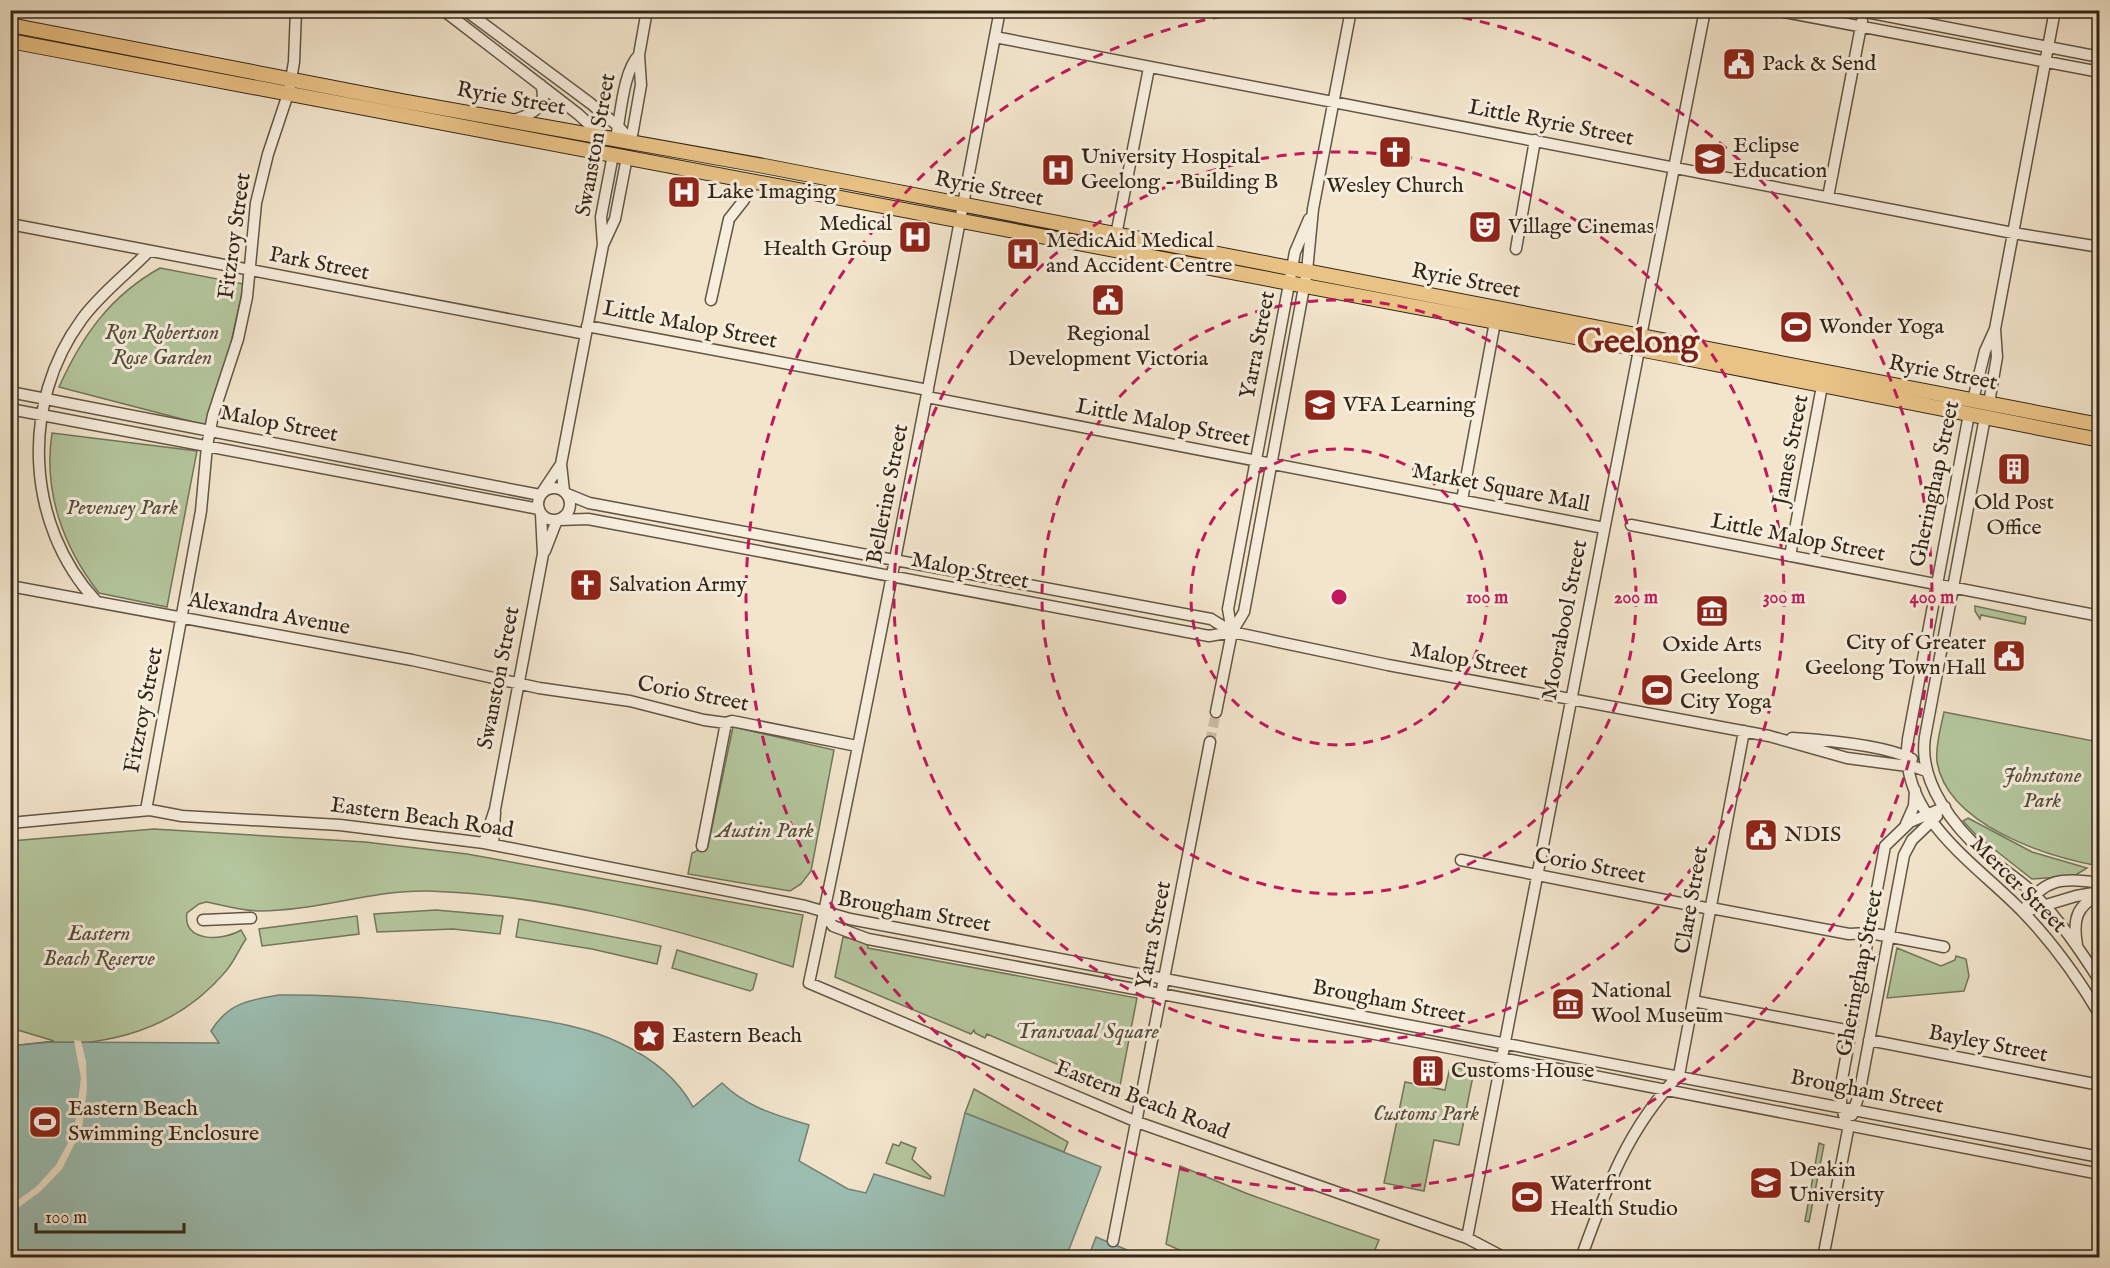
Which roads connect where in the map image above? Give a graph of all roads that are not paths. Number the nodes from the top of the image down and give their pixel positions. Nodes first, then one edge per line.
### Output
1 (443, 10) edge
2 (465, 10) edge
3 (647, 10) edge
4 (1000, 10) edge
5 (1351, 10) edge
6 (1705, 10) edge
7 (1774, 10) edge
8 (2055, 10) edge
9 (1860, 11) edge
10 (297, 14) edge
11 (10, 25) edge
12 (1861, 27) junction
13 (995, 37) junction
14 (10, 40) edge
15 (2048, 47) junction
16 (639, 55) junction
17 (2100, 57) edge
18 (2045, 63) junction
19 (1149, 68) junction
20 (2100, 72) edge
21 (290, 85) junction
22 (541, 85) junction
23 (1333, 101) junction
24 (513, 120) junction
25 (612, 134) junction
26 (1535, 140) junction
27 (631, 141) junction
28 (613, 155) junction
29 (627, 157) junction
30 (1674, 167) junction
31 (747, 181) junction
32 (1828, 197) junction
33 (962, 205) junction
34 (1312, 209) junction
35 (960, 220) junction
36 (10, 224) edge
37 (2013, 233) junction
38 (1116, 235) junction
39 (603, 245) junction
40 (2100, 247) edge
41 (1516, 249) dead end
42 (148, 251) junction
43 (1292, 269) junction
44 (249, 270) junction
45 (1307, 271) junction
46 (1290, 284) junction
47 (1304, 286) junction
48 (711, 300) dead end
49 (1495, 322) junction
50 (1995, 329) junction
51 (586, 330) junction
52 (1641, 336) junction
53 (1639, 350) junction
54 (1822, 386) junction
55 (10, 392) edge
56 (927, 394) junction
57 (45, 399) junction
58 (1971, 407) junction
59 (10, 409) edge
60 (1987, 410) junction
61 (43, 415) junction
62 (2100, 425) edge
63 (210, 430) junction
64 (2100, 440) edge
65 (207, 446) junction
66 (1255, 461) junction
67 (561, 464) junction
68 (1270, 464) junction
69 (1391, 487) joint
70 (566, 493) junction
71 (541, 494) junction
72 (1462, 500) junction
73 (540, 512) junction
74 (655, 515) junction
75 (558, 520) junction
76 (1630, 525) dead end
77 (1604, 528) junction
78 (651, 531) junction
79 (749, 533) junction
80 (746, 549) junction
81 (543, 554) junction
82 (1790, 556) junction
83 (895, 560) junction
84 (892, 576) junction
85 (1936, 584) junction
86 (1953, 587) junction
87 (11, 588) edge
88 (96, 602) junction
89 (1142, 607) junction
90 (2100, 616) edge
91 (181, 618) junction
92 (1138, 623) junction
93 (1232, 632) junction
94 (1921, 670) junction
95 (1938, 672) junction
96 (520, 683) junction
97 (1571, 700) junction
98 (1216, 712) tunnel mouth
99 (729, 722) junction
100 (1744, 731) junction
101 (1210, 742) tunnel mouth
102 (857, 746) junction
103 (1907, 761) junction
104 (1926, 771) junction
105 (1915, 790) junction
106 (1945, 807) junction
107 (146, 810) junction
108 (1930, 817) junction
109 (10, 823) edge
110 (1904, 827) junction
111 (489, 844) junction
112 (702, 846) dead end
113 (1461, 860) dead end
114 (1537, 875) junction
115 (2100, 883) edge
116 (2034, 894) junction
117 (2100, 894) edge
118 (2044, 906) junction
119 (1711, 909) junction
120 (2023, 912) junction
121 (824, 913) junction
122 (251, 918) dead end
123 (203, 920) dead end
124 (1870, 933) junction
125 (1888, 936) junction
126 (959, 940) junction
127 (2077, 945) junction
128 (1944, 947) dead end
129 (956, 956) junction
130 (1165, 979) junction
131 (2100, 981) edge
132 (809, 983) joint
133 (1162, 995) junction
134 (1694, 1001) junction
135 (2100, 1016) edge
136 (1851, 1031) junction
137 (1869, 1040) junction
138 (1504, 1044) junction
139 (1501, 1060) junction
140 (1679, 1075) junction
141 (2100, 1085) edge
142 (1663, 1091) junction
143 (1842, 1108) junction
144 (1854, 1110) junction
145 (1137, 1122) junction
146 (1848, 1124) junction
147 (2100, 1157) edge
148 (2100, 1174) edge
149 (1467, 1238) junction
150 (1113, 1241) dead end
151 (1505, 1257) edge
152 (1581, 1257) edge
153 (1823, 1257) edge

1 - 22 street
2 - 25 street
3 - 16 street, Swanston Street
4 - 13 street, Bellerine Street
5 - 23 street, Yarra Street
6 - 30 street, Moorabool Street
7 - 12 street
8 - 15 street, Gheringhap Street
9 - 12 street
9 - 15 street
10 - 21 street, Fitzroy Street
11 - 21 main road, Ryrie Street
12 - 18 street
12 - 32 street
13 - 19 street, Little Ryrie Street
13 - 33 street, Bellerine Street
14 - 21 main road, Ryrie Street
15 - 17 street
15 - 18 street, Gheringhap Street
16 - 25 street, Swanston Street
16 - 27 street, Swanston Street
18 - 20 street
18 - 37 street, Gheringhap Street
19 - 23 street, Little Ryrie Street
19 - 38 street
21 - 24 main road, Ryrie Street
21 - 28 main road, Ryrie Street
21 - 44 street, Fitzroy Street
22 - 24 street
22 - 25 street
23 - 26 street, Little Ryrie Street
23 - 34 street, Yarra Street
24 - 25 main road, Ryrie Street
25 - 27 main road, Ryrie Street
25 - 28 main road, Swanston Street
26 - 30 street, Little Ryrie Street
26 - 41 street
27 - 29 main road, Swanston Street
27 - 33 main road, Ryrie Street
28 - 29 main road, Ryrie Street
28 - 39 street, Swanston Street
29 - 31 main road, Ryrie Street
29 - 39 street, Swanston Street
30 - 32 street, Little Ryrie Street
30 - 52 street, Moorabool Street
31 - 35 main road, Ryrie Street
31 - 48 street
32 - 37 street, Little Ryrie Street
33 - 35 street, Bellerine Street
33 - 38 main road, Ryrie Street
34 - 43 street, Yarra Street
34 - 45 street, Yarra Street
35 - 46 main road, Ryrie Street
35 - 56 street, Bellerine Street
36 - 42 street, Park Street
37 - 40 street, Little Ryrie Street
37 - 50 street, Gheringhap Street
38 - 43 main road, Ryrie Street
39 - 51 street, Swanston Street
42 - 44 street, Park Street
42 - 57 street
43 - 45 main road, Ryrie Street
43 - 46 street, Yarra Street
44 - 51 street, Park Street
44 - 63 street, Fitzroy Street
45 - 47 street, Yarra Street
45 - 52 main road, Ryrie Street
46 - 47 main road, Ryrie Street
46 - 66 street, Yarra Street
47 - 49 main road, Ryrie Street
47 - 68 street, Yarra Street
49 - 53 main road, Ryrie Street
49 - 72 street
50 - 58 street, Gheringhap Street
50 - 60 street, Gheringhap Street
51 - 56 street, Little Malop Street
51 - 67 street, Swanston Street
52 - 53 main road, Moorabool Street
52 - 58 main road, Ryrie Street
53 - 54 main road, Ryrie Street
53 - 77 street, Moorabool Street
54 - 58 main road, Ryrie Street
54 - 82 street, James Street
55 - 57 street, Malop Street
56 - 66 street, Little Malop Street
56 - 83 street, Bellerine Street
57 - 61 street
57 - 63 street, Malop Street
58 - 60 main road, Ryrie Street
58 - 85 street, Gheringhap Street
59 - 61 street, Malop Street
60 - 62 main road, Ryrie Street
60 - 64 main road, Ryrie Street
60 - 86 street, Gheringhap Street
61 - 65 street, Malop Street
61 - 88 street
63 - 65 street, Fitzroy Street
63 - 71 street, Malop Street
65 - 73 street, Malop Street
65 - 91 street, Fitzroy Street
66 - 68 street, Little Malop Street
66 - 93 street, Yarra Street
67 - 70 street, Swanston Street
67 - 71 street, Swanston Street
68 - 69 street, Little Malop Street
68 - 93 street, Yarra Street
69 - 72 street, Market Square Mall
70 - 71 street
70 - 74 street, Malop Street
70 - 75 street
71 - 73 street
72 - 77 street, Market Square Mall
73 - 75 street
73 - 81 street, Swanston Street
74 - 78 street
74 - 79 street, Malop Street
75 - 78 street, Malop Street
75 - 81 street, Swanston Street
76 - 82 street, Little Malop Street
77 - 97 street, Moorabool Street
78 - 80 street, Malop Street
79 - 80 street
79 - 83 street, Malop Street
80 - 84 street, Malop Street
81 - 96 street, Swanston Street
82 - 85 street, Little Malop Street
83 - 84 street, Bellerine Street
83 - 89 street, Malop Street
84 - 92 street, Malop Street
84 - 102 street, Bellerine Street
85 - 86 street, Little Malop Street
85 - 94 street, Gheringhap Street
86 - 90 street, Little Malop Street
86 - 95 street, Gheringhap Street
87 - 88 street, Alexandra Avenue
88 - 91 street, Alexandra Avenue
89 - 92 street
89 - 93 street, Malop Street
91 - 96 street, Alexandra Avenue
91 - 107 street, Fitzroy Street
92 - 93 street, Malop Street
93 - 97 street, Malop Street
93 - 98 street, Yarra Street
94 - 95 street
94 - 103 street, Gheringhap Street
95 - 104 street, Gheringhap Street
96 - 99 street, Corio Street
96 - 111 street, Swanston Street
97 - 100 street, Malop Street
97 - 114 street, Moorabool Street
99 - 102 street, Corio Street
99 - 112 street
100 - 103 street, Malop Street
100 - 119 street, Clare Street
101 - 130 street, Yarra Street
102 - 121 street, Bellerine Street
103 - 104 street, Malop Street
103 - 105 street, Gheringhap Street
104 - 106 street, Gheringhap Street
105 - 108 street, Gheringhap Street
105 - 110 street, Gheringhap Street
106 - 108 street, Gheringhap Street
106 - 116 street, Mercer Street
107 - 109 street, Eastern Beach Road
107 - 111 street, Eastern Beach Road
108 - 110 street, Gheringhap Street
108 - 120 street, Mercer Street
108 - 125 street, Gheringhap Street
110 - 124 street, Gheringhap Street
111 - 121 street, Eastern Beach Road
113 - 114 street, Corio Street
114 - 119 street, Corio Street
114 - 138 street, Moorabool Street
115 - 116 street
116 - 118 street, Mercer Street
116 - 120 street
117 - 118 street
117 - 127 street
118 - 120 street
118 - 127 street, Mercer Street
119 - 124 street, Corio Street
119 - 134 street, Clare Street
120 - 135 street, Mercer Street
121 - 126 street, Brougham Street
121 - 129 street, Brougham Street
121 - 132 street, Bellerine Street
122 - 123 street
124 - 125 street, Corio Street
124 - 136 street, Gheringhap Street
125 - 128 street, Corio Street
125 - 137 street, Gheringhap Street
126 - 129 street
126 - 130 street, Brougham Street
127 - 131 street, Mercer Street
129 - 133 street, Brougham Street
130 - 133 street, Yarra Street
130 - 138 street, Brougham Street
132 - 145 street, Eastern Beach Road
133 - 139 street, Brougham Street
133 - 145 street, Yarra Street
134 - 136 street
134 - 140 street, Clare Street
136 - 143 street, Gheringhap Street
137 - 141 street, Bayley Street
137 - 144 street, Gheringhap Street
138 - 139 street, Moorabool Street
138 - 140 street, Brougham Street
139 - 142 street, Brougham Street
139 - 149 street, Moorabool Street
140 - 142 street
140 - 143 street, Brougham Street
142 - 146 street, Brougham Street
142 - 152 street
143 - 144 street, Brougham Street
143 - 146 street, Gheringhap Street
144 - 146 street, Gheringhap Street
144 - 147 street, Brougham Street
145 - 149 street, Eastern Beach Road
145 - 150 street, Yarra Street
146 - 148 street, Brougham Street
146 - 153 street, Gheringhap Street
149 - 151 street, Eastern Beach Road

